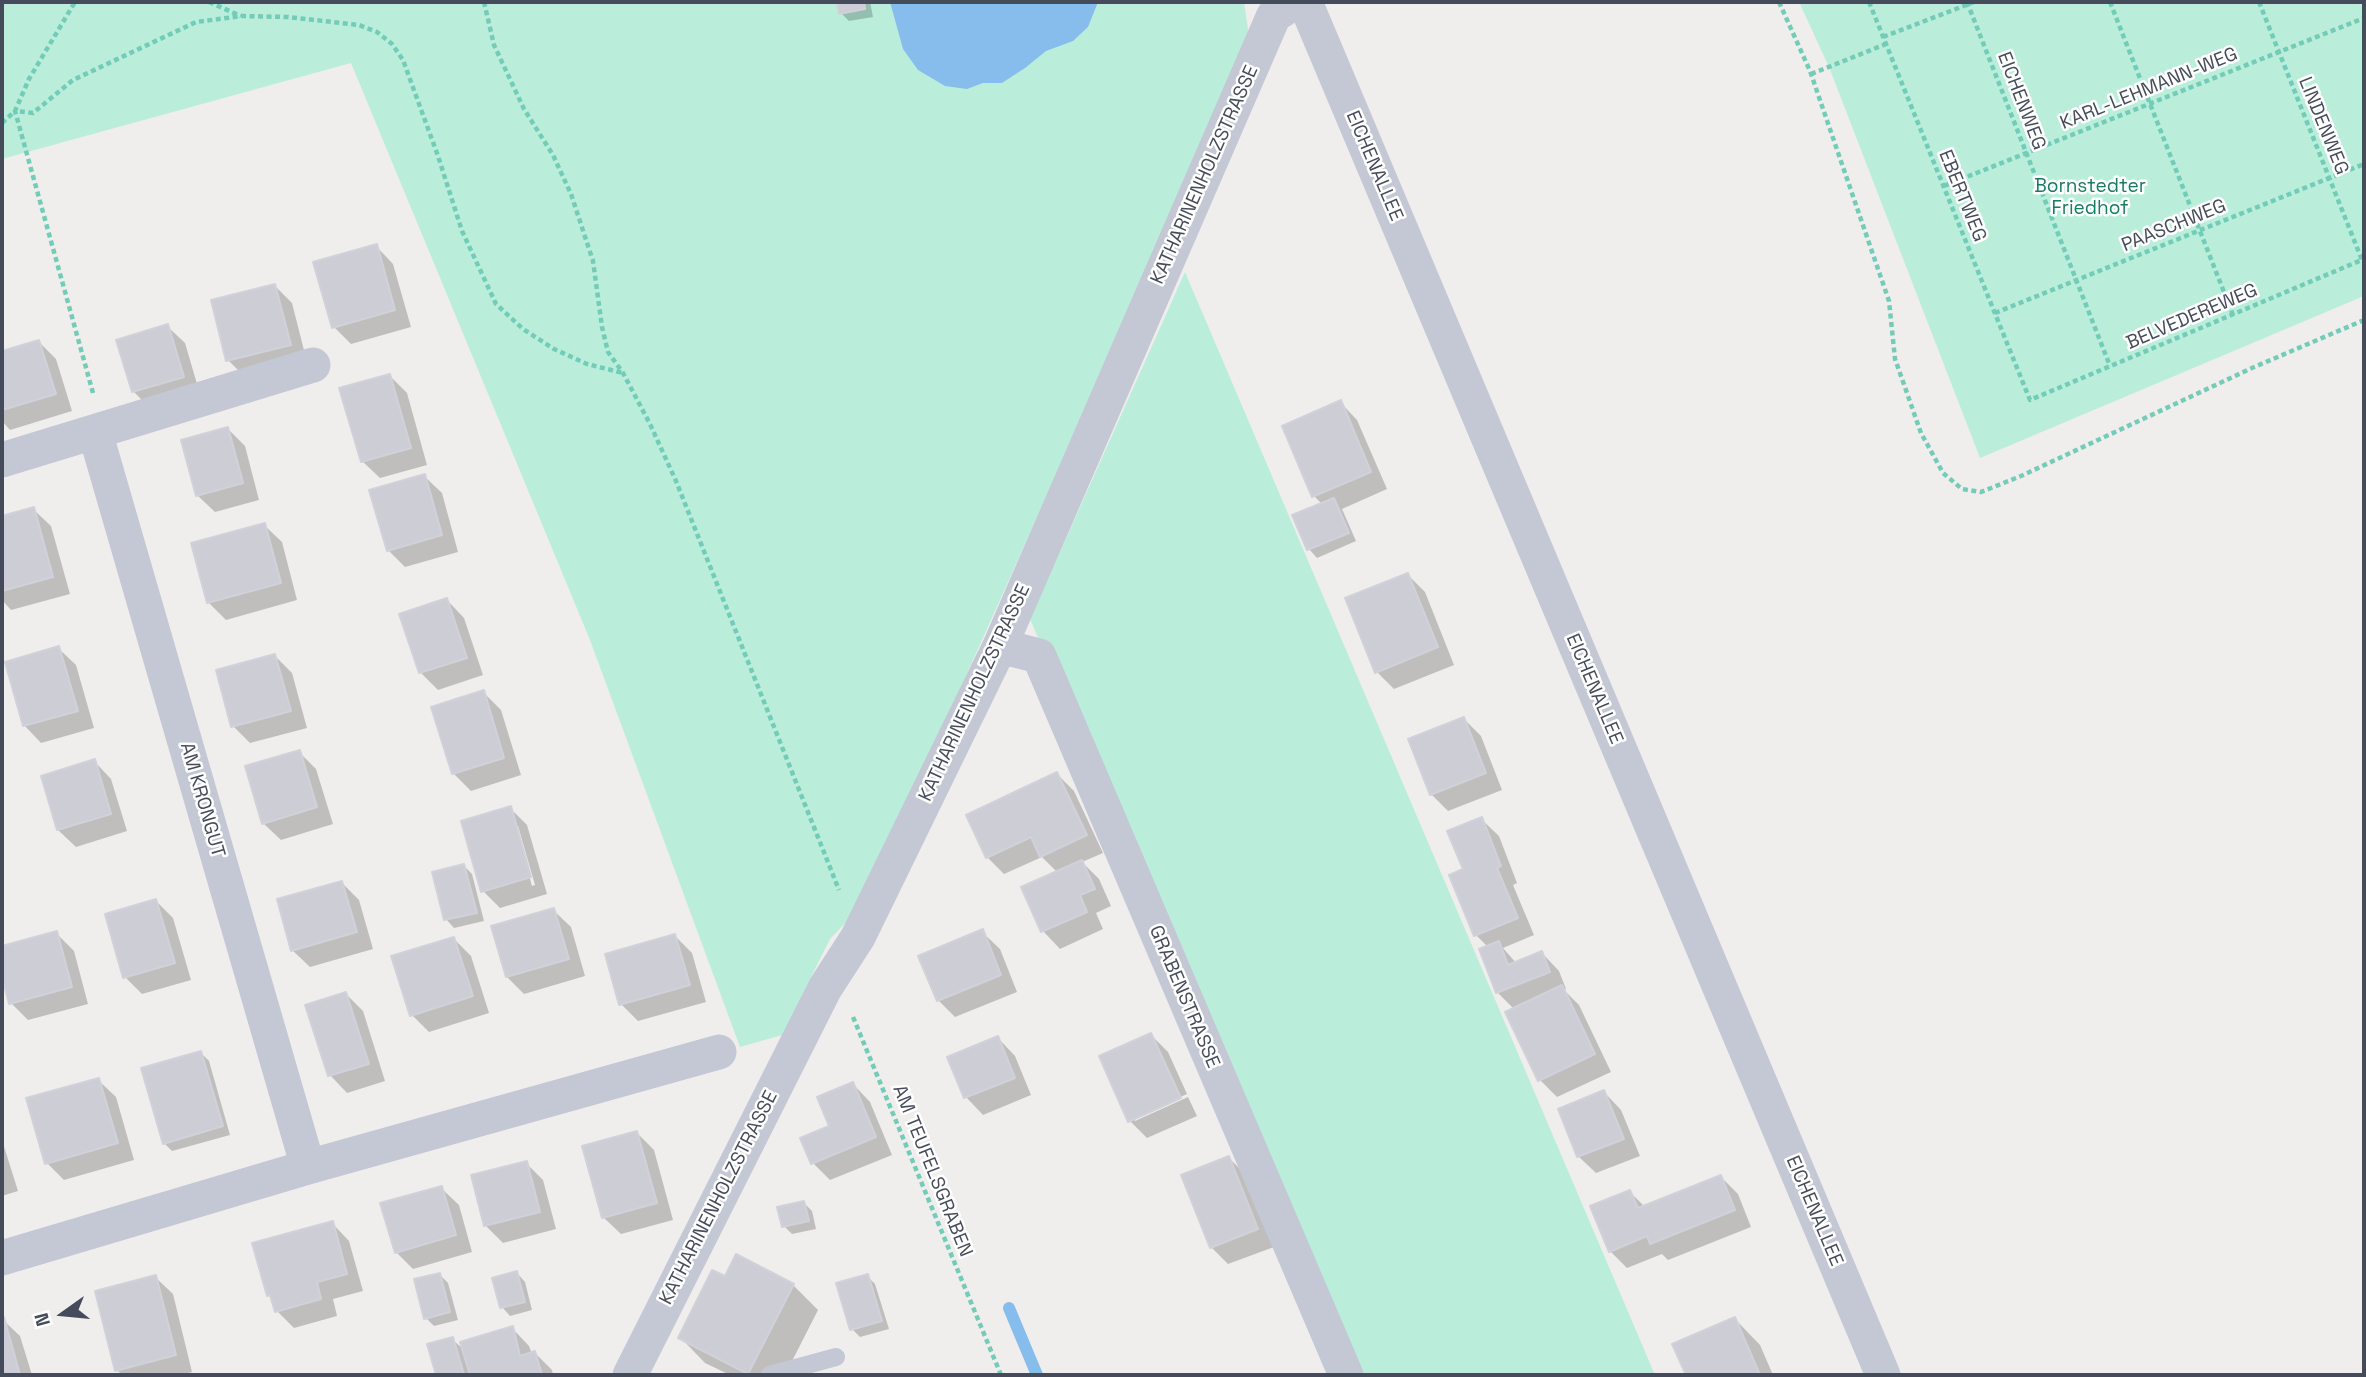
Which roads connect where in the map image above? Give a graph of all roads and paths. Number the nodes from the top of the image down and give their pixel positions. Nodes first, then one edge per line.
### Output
1 (75, 2) edge
2 (209, 2) edge
3 (484, 2) edge
4 (1295, 2) edge
5 (1305, 2) edge
6 (1779, 2) edge
7 (1869, 2) edge
8 (2110, 2) edge
9 (2259, 2) edge
10 (1970, 3) edge
11 (242, 16) junction
12 (2364, 18) edge
13 (1883, 37) junction
14 (1886, 44) junction
15 (2279, 52) junction
16 (1811, 73) junction
17 (2150, 104) junction
18 (15, 111) junction
19 (2, 123) edge
20 (2027, 153) junction
21 (2364, 164) edge
22 (2329, 178) junction
23 (1944, 186) junction
24 (2200, 230) junction
25 (2363, 260) edge
26 (2077, 280) junction
27 (1995, 313) junction
28 (2233, 315) junction
29 (2364, 320) edge
30 (313, 365) dead end
31 (2110, 366) junction
32 (623, 373) junction
33 (2030, 400) joint
34 (95, 432) junction
35 (2, 460) edge
36 (1000, 646) junction
37 (858, 937) junction
38 (825, 988) junction
39 (719, 1052) dead end
40 (308, 1167) junction
41 (2, 1258) edge
42 (836, 1357) dead end
43 (636, 1373) edge
44 (770, 1375) edge
45 (1001, 1375) edge
46 (1346, 1375) edge
47 (1884, 1375) edge

1 - 18 path
2 - 11 path
3 - 32 path
4 - 36 street, KATHARINENHOLZSTRASSE
5 - 47 street, EICHENALLEE
6 - 16 path
7 - 13 path, EBERTWEG
8 - 17 path
9 - 15 path, LINDENWEG
10 - 13 path
10 - 20 path, EICHENWEG
11 - 18 path
11 - 32 path
12 - 15 path, KARL-LEHMANN-WEG
13 - 14 path, EBERTWEG
14 - 16 path
14 - 23 path, EBERTWEG
15 - 17 path, KARL-LEHMANN-WEG
15 - 22 path, LINDENWEG
16 - 29 path
17 - 20 path, KARL-LEHMANN-WEG
17 - 24 path
18 - 19 path
18 - 34 path
20 - 23 path, KARL-LEHMANN-WEG
20 - 26 path, EICHENWEG
21 - 22 path, PAASCHWEG
22 - 24 path, PAASCHWEG
22 - 25 path, LINDENWEG
23 - 27 path, EBERTWEG
24 - 26 path, PAASCHWEG
24 - 28 path
25 - 28 path, BELVEDEREWEG
26 - 27 path, PAASCHWEG
26 - 31 path, EICHENWEG
27 - 33 path, EBERTWEG
28 - 31 path, BELVEDEREWEG
30 - 34 street
31 - 33 path, BELVEDEREWEG
32 - 37 path
34 - 35 street
34 - 40 street, AM KRONGUT
36 - 37 street, KATHARINENHOLZSTRASSE
36 - 46 street, GRABENSTRASSE
37 - 38 street, KATHARINENHOLZSTRASSE
38 - 43 street, KATHARINENHOLZSTRASSE
38 - 45 path, AM TEUFELSGRABEN
39 - 40 street
40 - 41 street
42 - 44 lane

